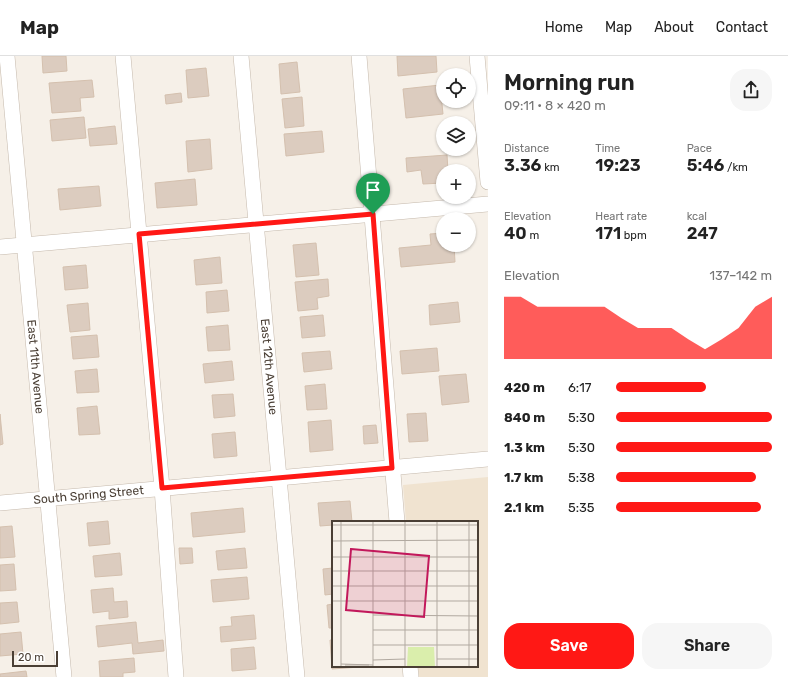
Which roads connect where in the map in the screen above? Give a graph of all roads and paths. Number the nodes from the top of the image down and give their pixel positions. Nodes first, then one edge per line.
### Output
1 (8, 56) edge
2 (123, 56) edge
3 (241, 56) edge
4 (359, 56) edge
5 (477, 56) edge
6 (488, 182) edge
7 (488, 204) edge
8 (373, 214) junction
9 (256, 224) junction
10 (139, 234) junction
11 (25, 244) junction
12 (0, 246) edge
13 (488, 459) edge
14 (392, 468) junction
15 (278, 478) junction
16 (162, 488) junction
17 (47, 498) junction
18 (0, 502) edge
19 (397, 521) edge
20 (410, 667) edge
21 (64, 677) edge
22 (176, 677) edge
23 (297, 677) edge
24 (412, 677) edge

1 - 11 street, East 11th Avenue
2 - 10 street
3 - 9 street, East 12th Avenue
4 - 8 street
5 - 6 street
7 - 8 street
8 - 9 street
8 - 14 street
9 - 10 street
9 - 15 street, East 12th Avenue
10 - 11 street
10 - 16 street
11 - 12 street
11 - 17 street, East 11th Avenue
13 - 14 street, South Spring Street
14 - 15 street, South Spring Street
14 - 19 street
15 - 16 street, South Spring Street
15 - 23 street, East 12th Avenue
16 - 17 street, South Spring Street
16 - 22 street
17 - 18 street, South Spring Street
17 - 21 street, East 11th Avenue
20 - 24 street

